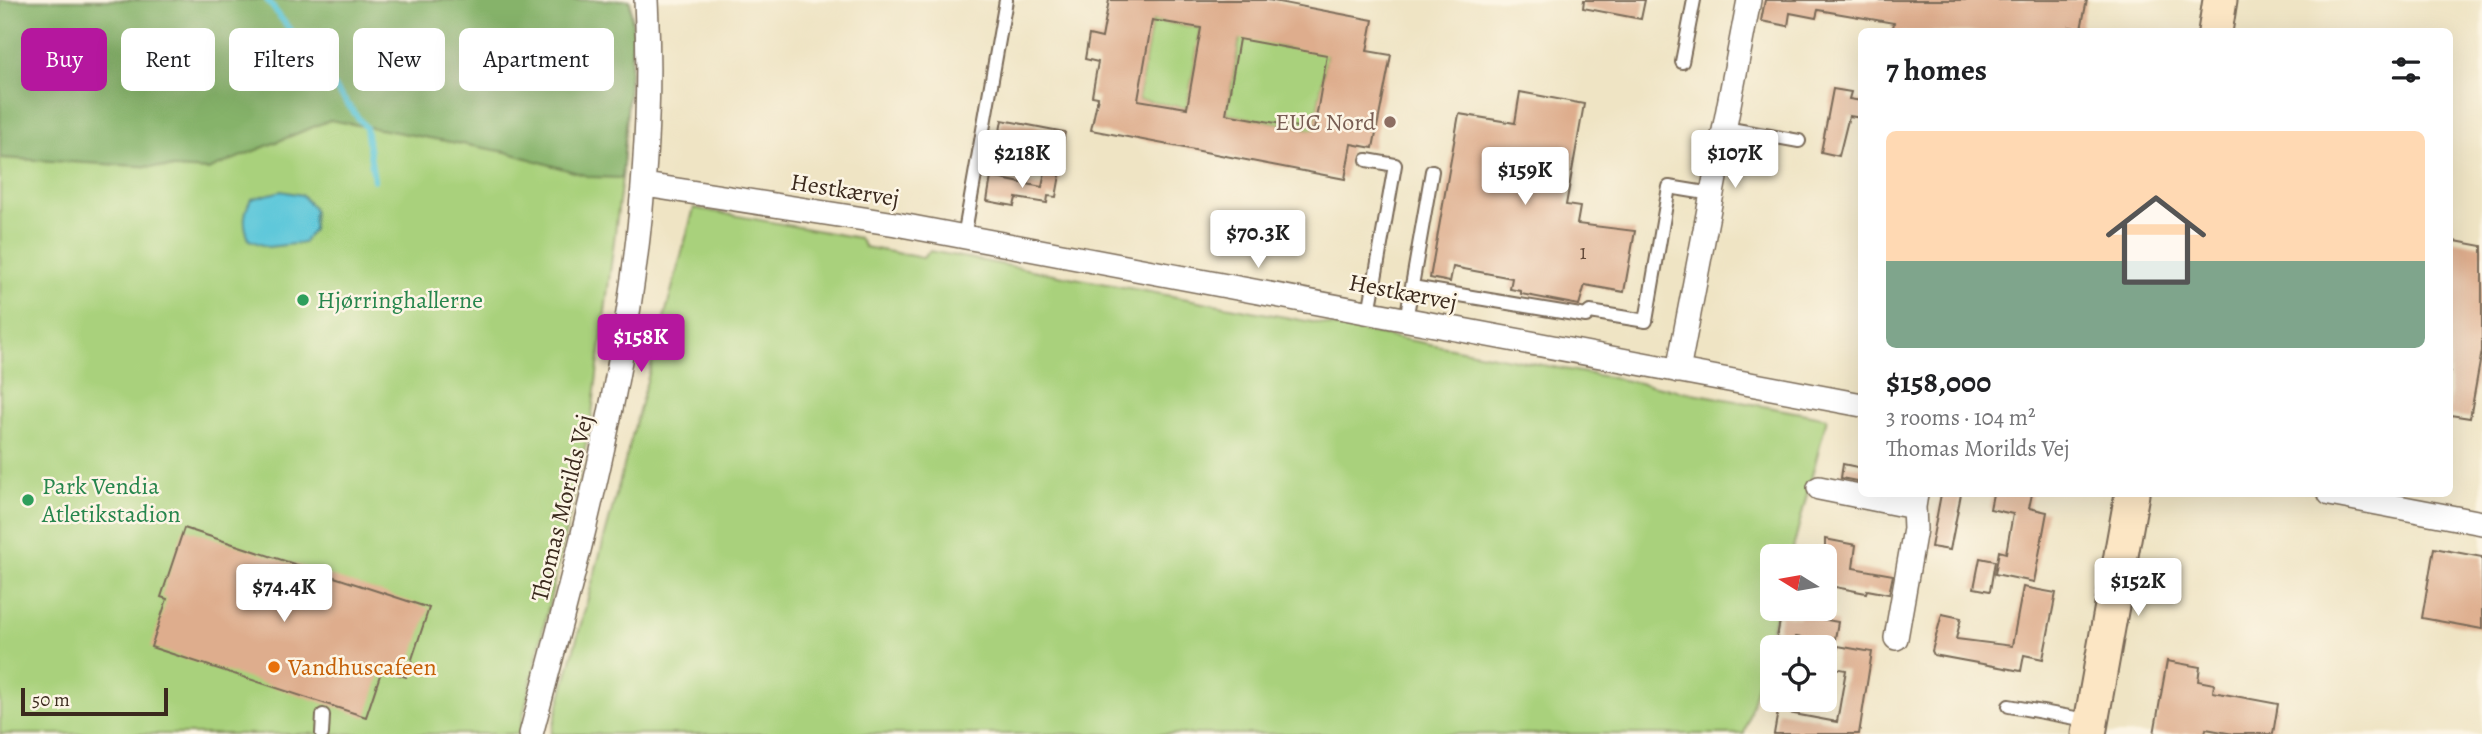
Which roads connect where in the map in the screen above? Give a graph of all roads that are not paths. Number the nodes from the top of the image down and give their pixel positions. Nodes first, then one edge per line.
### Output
1 (646, 0) edge
2 (1006, 0) edge
3 (1694, 0) edge
4 (1749, 0) edge
5 (2220, 0) edge
6 (2216, 28) edge
7 (1682, 62) dead end
8 (1725, 128) junction
9 (1800, 141) dead end
10 (1367, 160) dead end
11 (1432, 171) dead end
12 (645, 185) junction
13 (1712, 194) junction
14 (964, 237) junction
15 (1412, 287) junction
16 (1369, 313) junction
17 (1406, 320) junction
18 (1678, 371) junction
19 (1858, 404) edge
20 (1819, 488) dead end
21 (1858, 493) edge
22 (1891, 497) edge
23 (2131, 497) edge
24 (2346, 497) edge
25 (1915, 500) edge
26 (2482, 523) edge
27 (1896, 638) dead end
28 (2009, 706) dead end
29 (323, 715) dead end
30 (2091, 727) edge
31 (322, 734) edge
32 (531, 734) edge

1 - 12 street, Thomas Morilds Vej
2 - 14 lane
3 - 7 lane
4 - 8 street
5 - 6 street
8 - 9 lane
8 - 13 street
10 - 16 lane
11 - 15 lane
12 - 14 street, Hestkærvej
12 - 32 street, Thomas Morilds Vej
13 - 15 lane
13 - 18 street
14 - 16 street, Hestkærvej
15 - 17 lane
16 - 17 street, Hestkærvej
17 - 18 street, Hestkærvej
18 - 19 street, Hestkærvej
20 - 21 street
22 - 25 street
23 - 30 street
24 - 26 street
25 - 27 street
28 - 30 lane
29 - 31 lane

